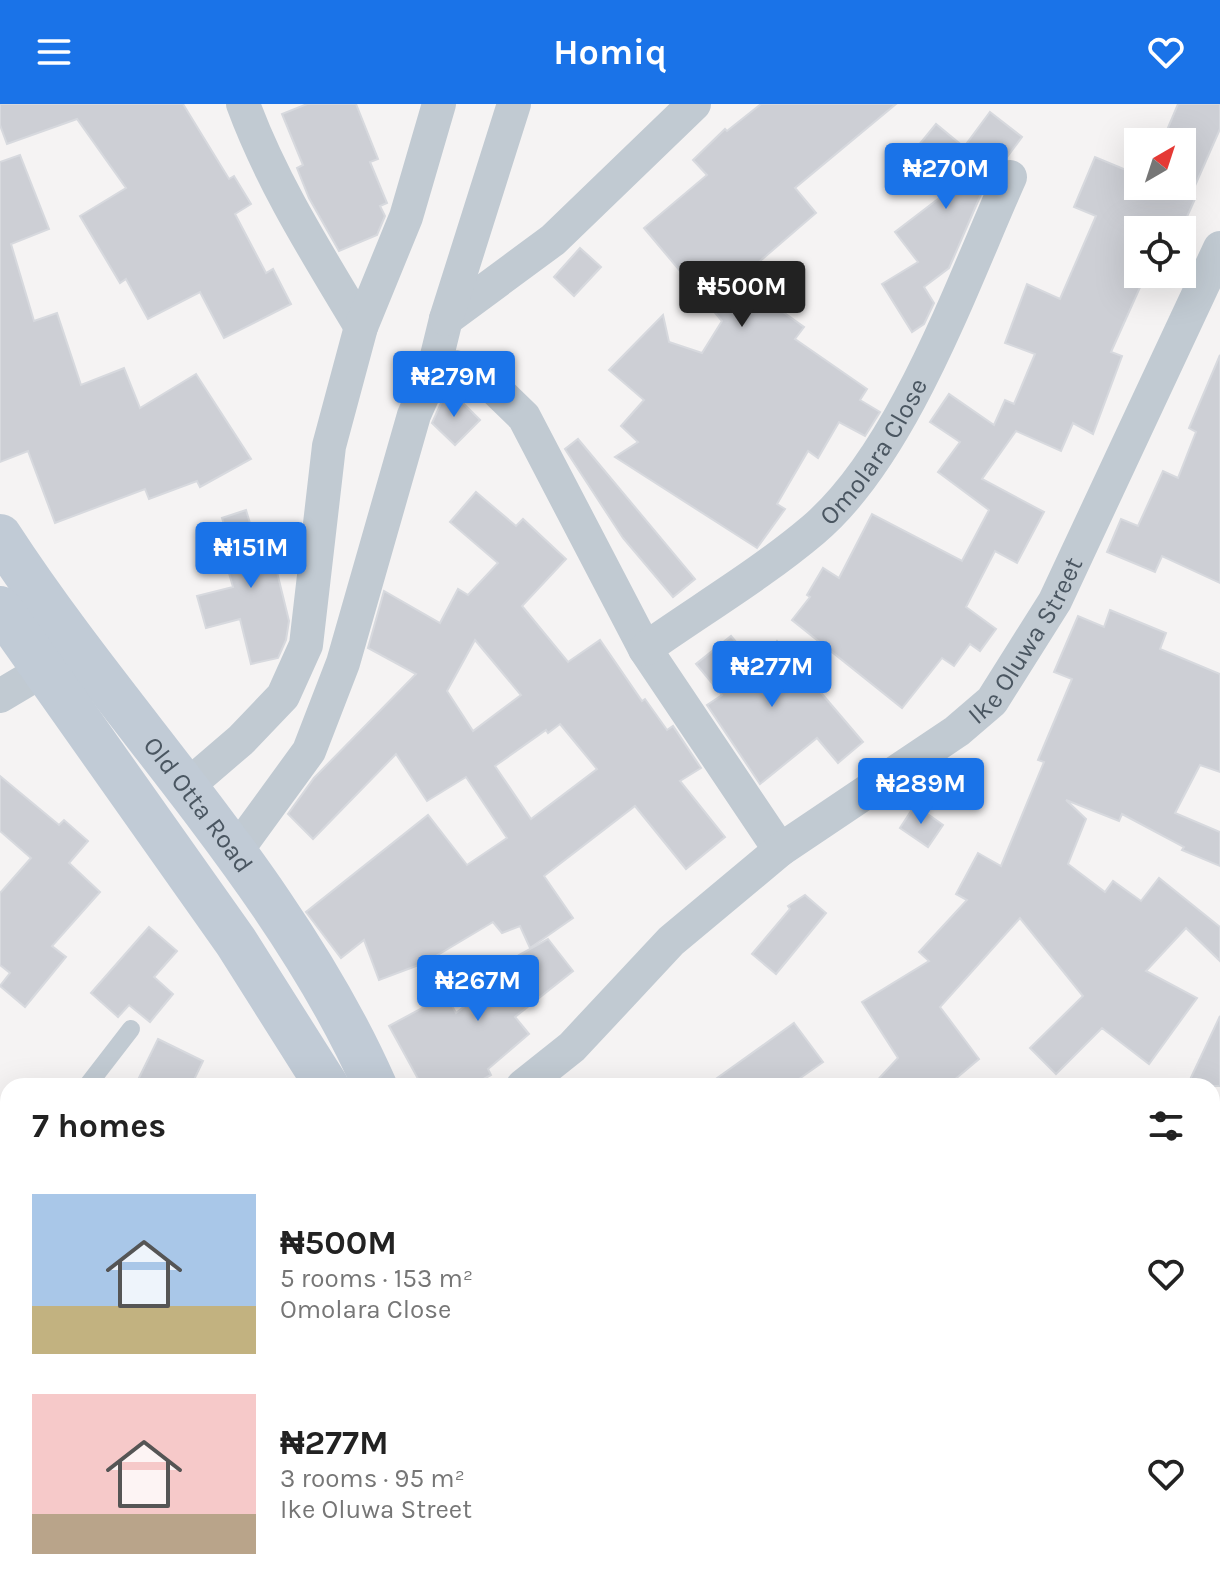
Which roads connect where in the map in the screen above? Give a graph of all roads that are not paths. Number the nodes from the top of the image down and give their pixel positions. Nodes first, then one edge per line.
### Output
1 (243, 104) edge
2 (439, 104) edge
3 (514, 104) edge
4 (694, 104) edge
5 (1010, 177) dead end
6 (1220, 248) edge
7 (446, 319) junction
8 (361, 327) junction
9 (433, 372) junction
10 (0, 536) edge
11 (0, 608) edge
12 (645, 649) junction
13 (42, 671) junction
14 (103, 683) junction
15 (0, 696) edge
16 (70, 711) junction
17 (209, 820) junction
18 (780, 850) junction
19 (131, 1029) dead end
20 (93, 1078) edge
21 (322, 1078) edge
22 (371, 1078) edge
23 (533, 1078) edge

1 - 8 street
2 - 8 street
3 - 7 street
4 - 7 street
5 - 12 street, Omolara Close
6 - 18 street, Ike Oluwa Street
7 - 9 street
8 - 17 street
9 - 12 street
9 - 17 street
10 - 14 street, Old Otta Road
11 - 13 street, Old Otta Road
12 - 18 street
13 - 15 street
13 - 16 street, Old Otta Road
14 - 16 street
14 - 17 street, Old Otta Road
16 - 21 street, Old Otta Road
17 - 22 street, Old Otta Road
18 - 23 street, Ike Oluwa Street
19 - 20 lane

